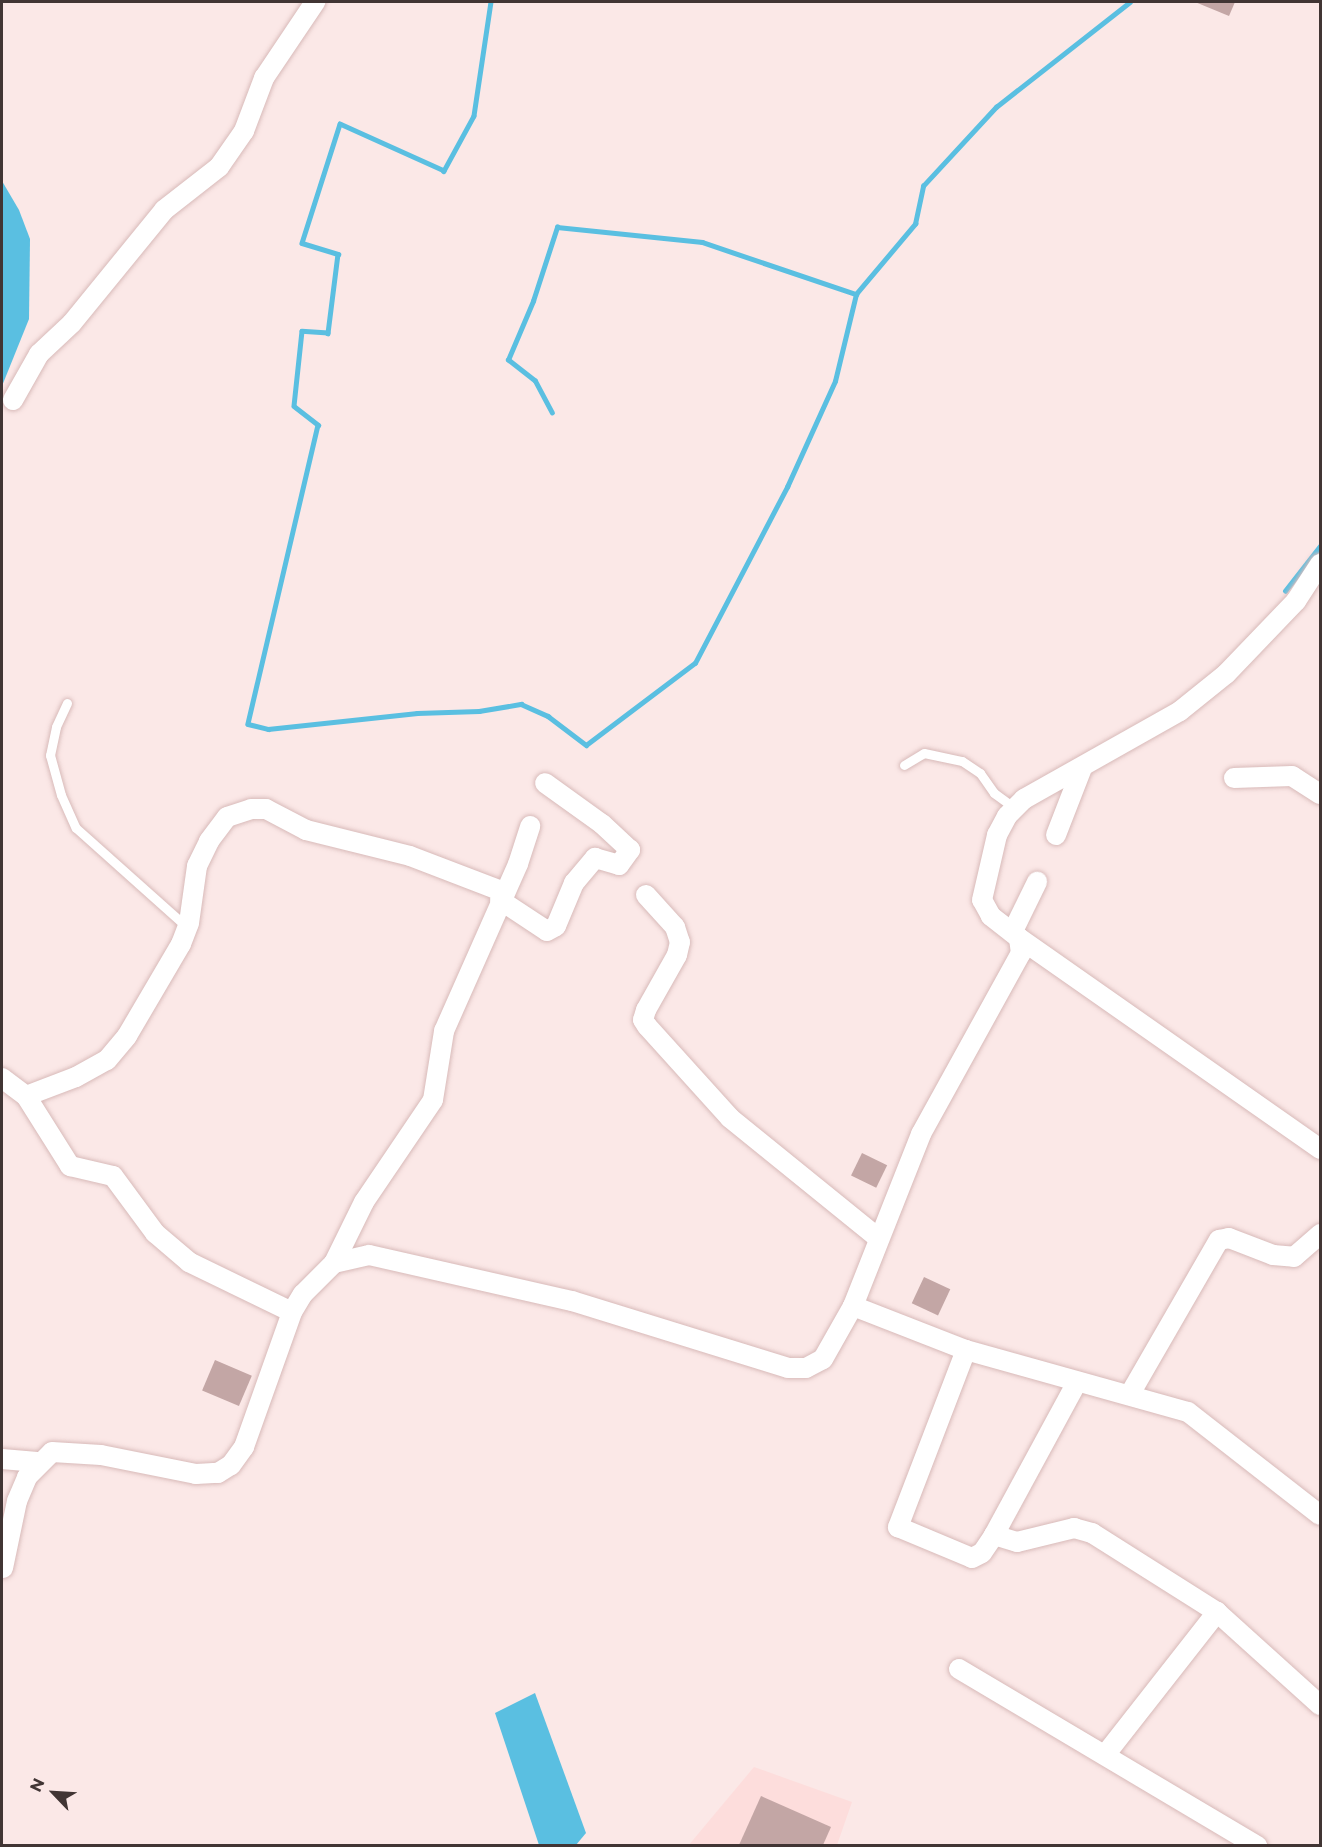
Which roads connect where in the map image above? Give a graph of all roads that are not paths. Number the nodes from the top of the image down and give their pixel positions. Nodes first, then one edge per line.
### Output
1 (315, 2) edge
2 (14, 400) dead end
3 (1320, 564) edge
4 (67, 703) dead end
5 (904, 765) dead end
6 (1082, 768) junction
7 (1234, 778) dead end
8 (545, 783) dead end
9 (1320, 794) edge
10 (1013, 807) junction
11 (530, 826) dead end
12 (1056, 835) dead end
13 (1037, 882) dead end
14 (646, 895) dead end
15 (502, 896) junction
16 (188, 928) junction
17 (1016, 935) junction
18 (2, 1078) edge
19 (26, 1096) junction
20 (1320, 1149) edge
21 (1320, 1234) edge
22 (877, 1237) junction
23 (334, 1263) junction
24 (853, 1306) junction
25 (292, 1312) junction
26 (966, 1350) junction
27 (1077, 1382) junction
28 (1130, 1394) junction
29 (2, 1459) edge
30 (40, 1462) junction
31 (1320, 1515) edge
32 (994, 1535) junction
33 (3, 1568) dead end
34 (1216, 1612) junction
35 (959, 1669) dead end
36 (1320, 1705) edge
37 (1105, 1755) junction
38 (1257, 1845) edge

1 - 2 street
3 - 6 street
4 - 16 lane
5 - 10 lane
6 - 10 street
6 - 12 street
7 - 9 street
8 - 15 street
10 - 17 street
11 - 15 street
13 - 17 street
14 - 22 street
15 - 16 street
15 - 23 street
16 - 19 street
17 - 20 street
17 - 22 street
18 - 19 street
19 - 25 street
21 - 28 street
22 - 24 street
23 - 24 street
23 - 25 street
24 - 26 street
25 - 30 street
26 - 27 street
26 - 32 street
27 - 28 street
27 - 32 street
28 - 31 street
29 - 30 street
30 - 33 street
32 - 34 street
34 - 36 street
34 - 37 street
35 - 37 street
37 - 38 street

